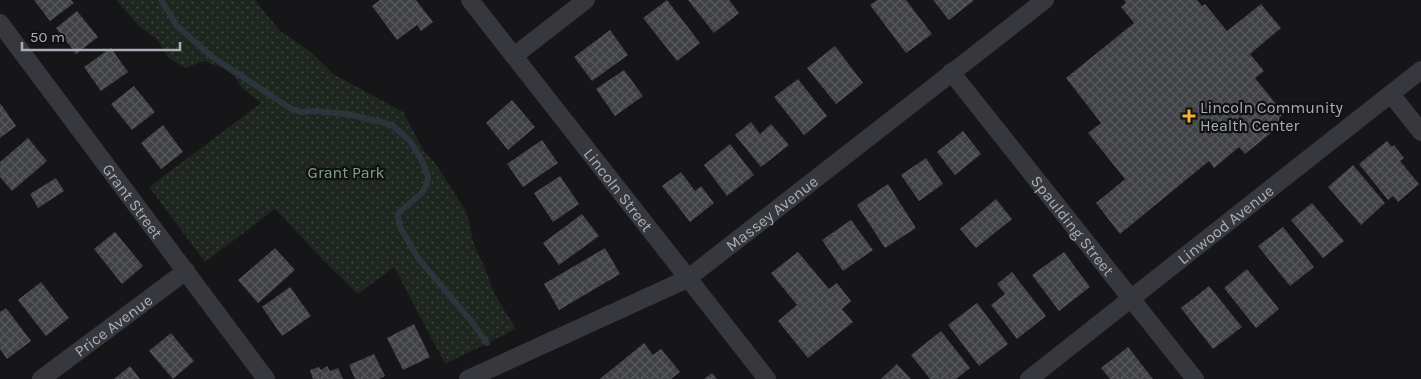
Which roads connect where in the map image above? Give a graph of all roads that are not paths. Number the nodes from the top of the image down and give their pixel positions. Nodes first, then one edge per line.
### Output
1 (470, 0) edge
2 (586, 0) edge
3 (1045, 0) edge
4 (0, 23) edge
5 (514, 56) junction
6 (1421, 70) edge
7 (951, 72) junction
8 (1391, 94) junction
9 (1421, 132) edge
10 (186, 271) junction
11 (688, 279) junction
12 (1131, 298) junction
13 (41, 379) edge
14 (266, 379) edge
15 (468, 379) edge
16 (767, 379) edge
17 (1029, 379) edge
18 (1195, 379) edge

1 - 5 street, Lincoln Street
2 - 5 street
3 - 7 street, Massey Avenue
4 - 10 street, Grant Street
5 - 11 street, Lincoln Street
6 - 8 street, Linwood Avenue
7 - 11 street, Massey Avenue
7 - 12 street, Spaulding Street
8 - 9 street
8 - 12 street, Linwood Avenue
10 - 13 street, Price Avenue
10 - 14 street, Grant Street
11 - 15 street, Massey Avenue
11 - 16 street, Lincoln Street
12 - 17 street, Linwood Avenue
12 - 18 street, Spaulding Street

